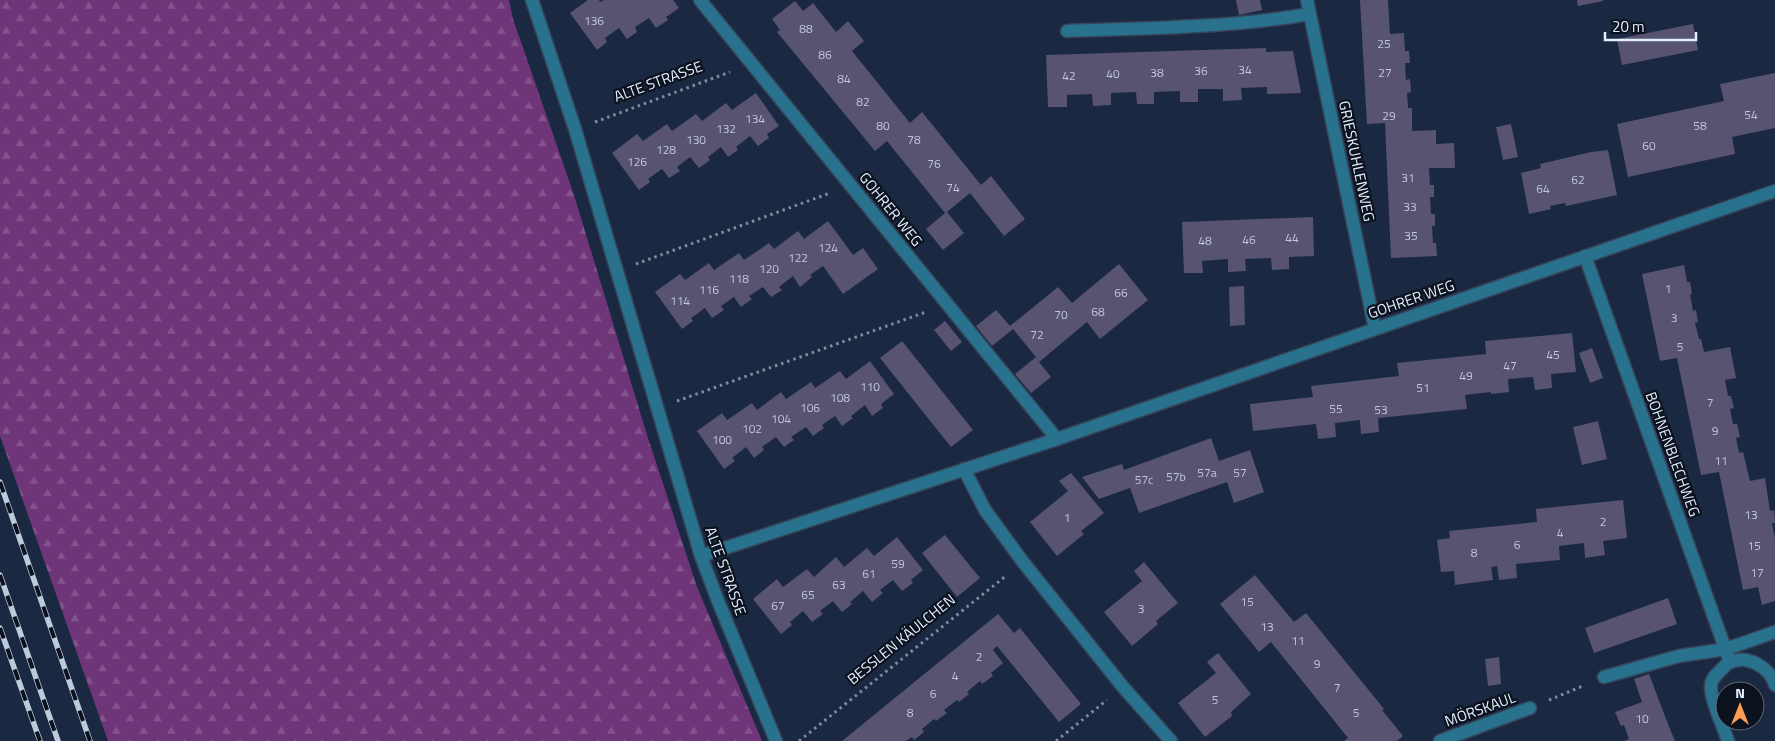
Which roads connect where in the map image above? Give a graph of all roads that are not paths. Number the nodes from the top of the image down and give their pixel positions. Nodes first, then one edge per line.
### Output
1 (532, 0) edge
2 (700, 0) edge
3 (1306, 0) edge
4 (1310, 14) junction
5 (1067, 31) dead end
6 (1775, 191) edge
7 (1585, 256) junction
8 (1375, 329) junction
9 (1057, 439) junction
10 (964, 469) junction
11 (701, 556) junction
12 (1775, 632) edge
13 (1726, 649) junction
14 (1730, 662) junction
15 (1604, 677) road end
16 (1775, 685) edge
17 (1530, 708) road end
18 (776, 741) edge
19 (1171, 741) edge
20 (1440, 741) edge
21 (1728, 741) edge

1 - 11 street, ALTE STRASSE
2 - 9 street, GOHRER WEG
3 - 4 street, GRIESKUHLENWEG
4 - 5 street
4 - 8 street, GRIESKUHLENWEG
6 - 7 street, GOHRER WEG
7 - 8 street, GOHRER WEG
7 - 13 street, BOHNENBLECHWEG
8 - 9 street, GOHRER WEG
9 - 10 street, GOHRER WEG
10 - 11 street, GOHRER WEG
10 - 19 street
11 - 18 street, ALTE STRASSE
12 - 13 street
13 - 14 street, BOHNENBLECHWEG
13 - 15 street
14 - 16 street
14 - 21 street
17 - 20 street, MÖRSKAUL

